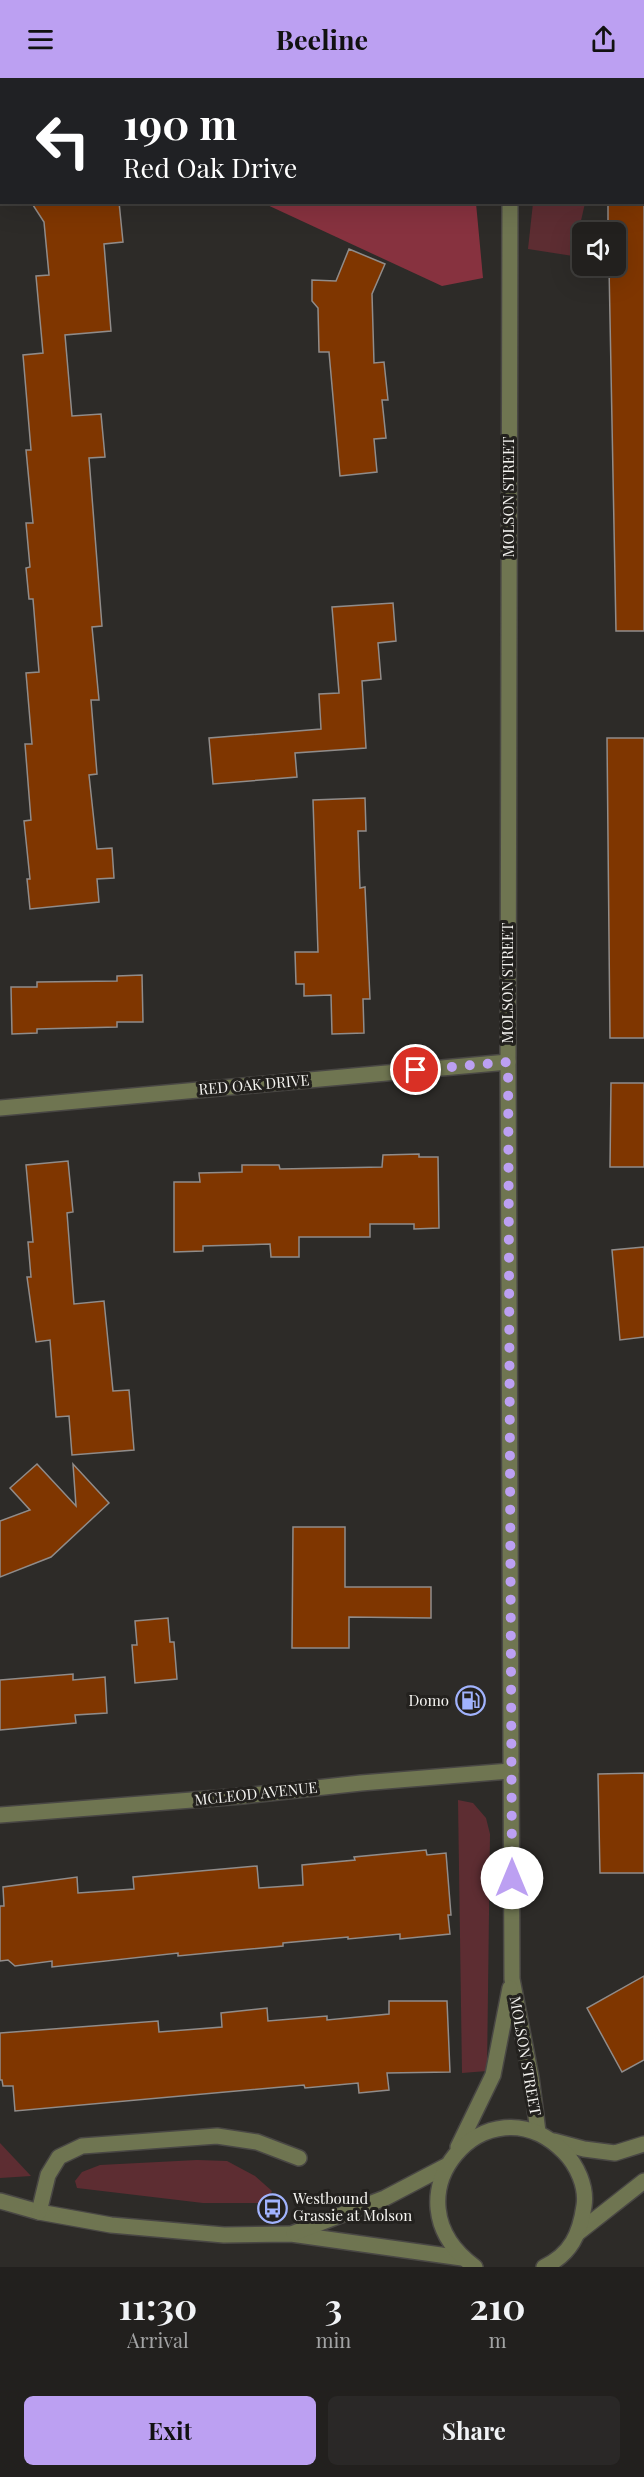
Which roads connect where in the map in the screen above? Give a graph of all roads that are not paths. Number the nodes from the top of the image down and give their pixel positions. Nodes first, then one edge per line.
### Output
1 (510, 204) edge
2 (508, 1062) junction
3 (0, 1108) edge
4 (511, 1771) junction
5 (0, 1815) edge
6 (512, 1979) junction
7 (538, 2132) junction
8 (554, 2141) junction
9 (644, 2144) edge
10 (299, 2158) dead end
11 (450, 2160) junction
12 (644, 2181) edge
13 (0, 2200) edge
14 (39, 2212) junction
15 (579, 2232) junction
16 (291, 2234) junction
17 (570, 2246) junction
18 (469, 2262) edge
19 (544, 2267) edge
20 (559, 2267) edge

1 - 2 street, MOLSON STREET
2 - 3 street, RED OAK DRIVE
2 - 4 street, MOLSON STREET
4 - 5 street, MCLEOD AVENUE
4 - 6 street, MOLSON STREET
6 - 7 street, MOLSON STREET
6 - 11 street, MOLSON STREET
7 - 8 street
7 - 11 street
8 - 9 street
8 - 15 street
10 - 14 street
11 - 16 street
11 - 18 street, MOLSON STREET
12 - 15 street
13 - 14 street
14 - 16 street
15 - 17 street
16 - 18 street
17 - 19 street
17 - 20 street

